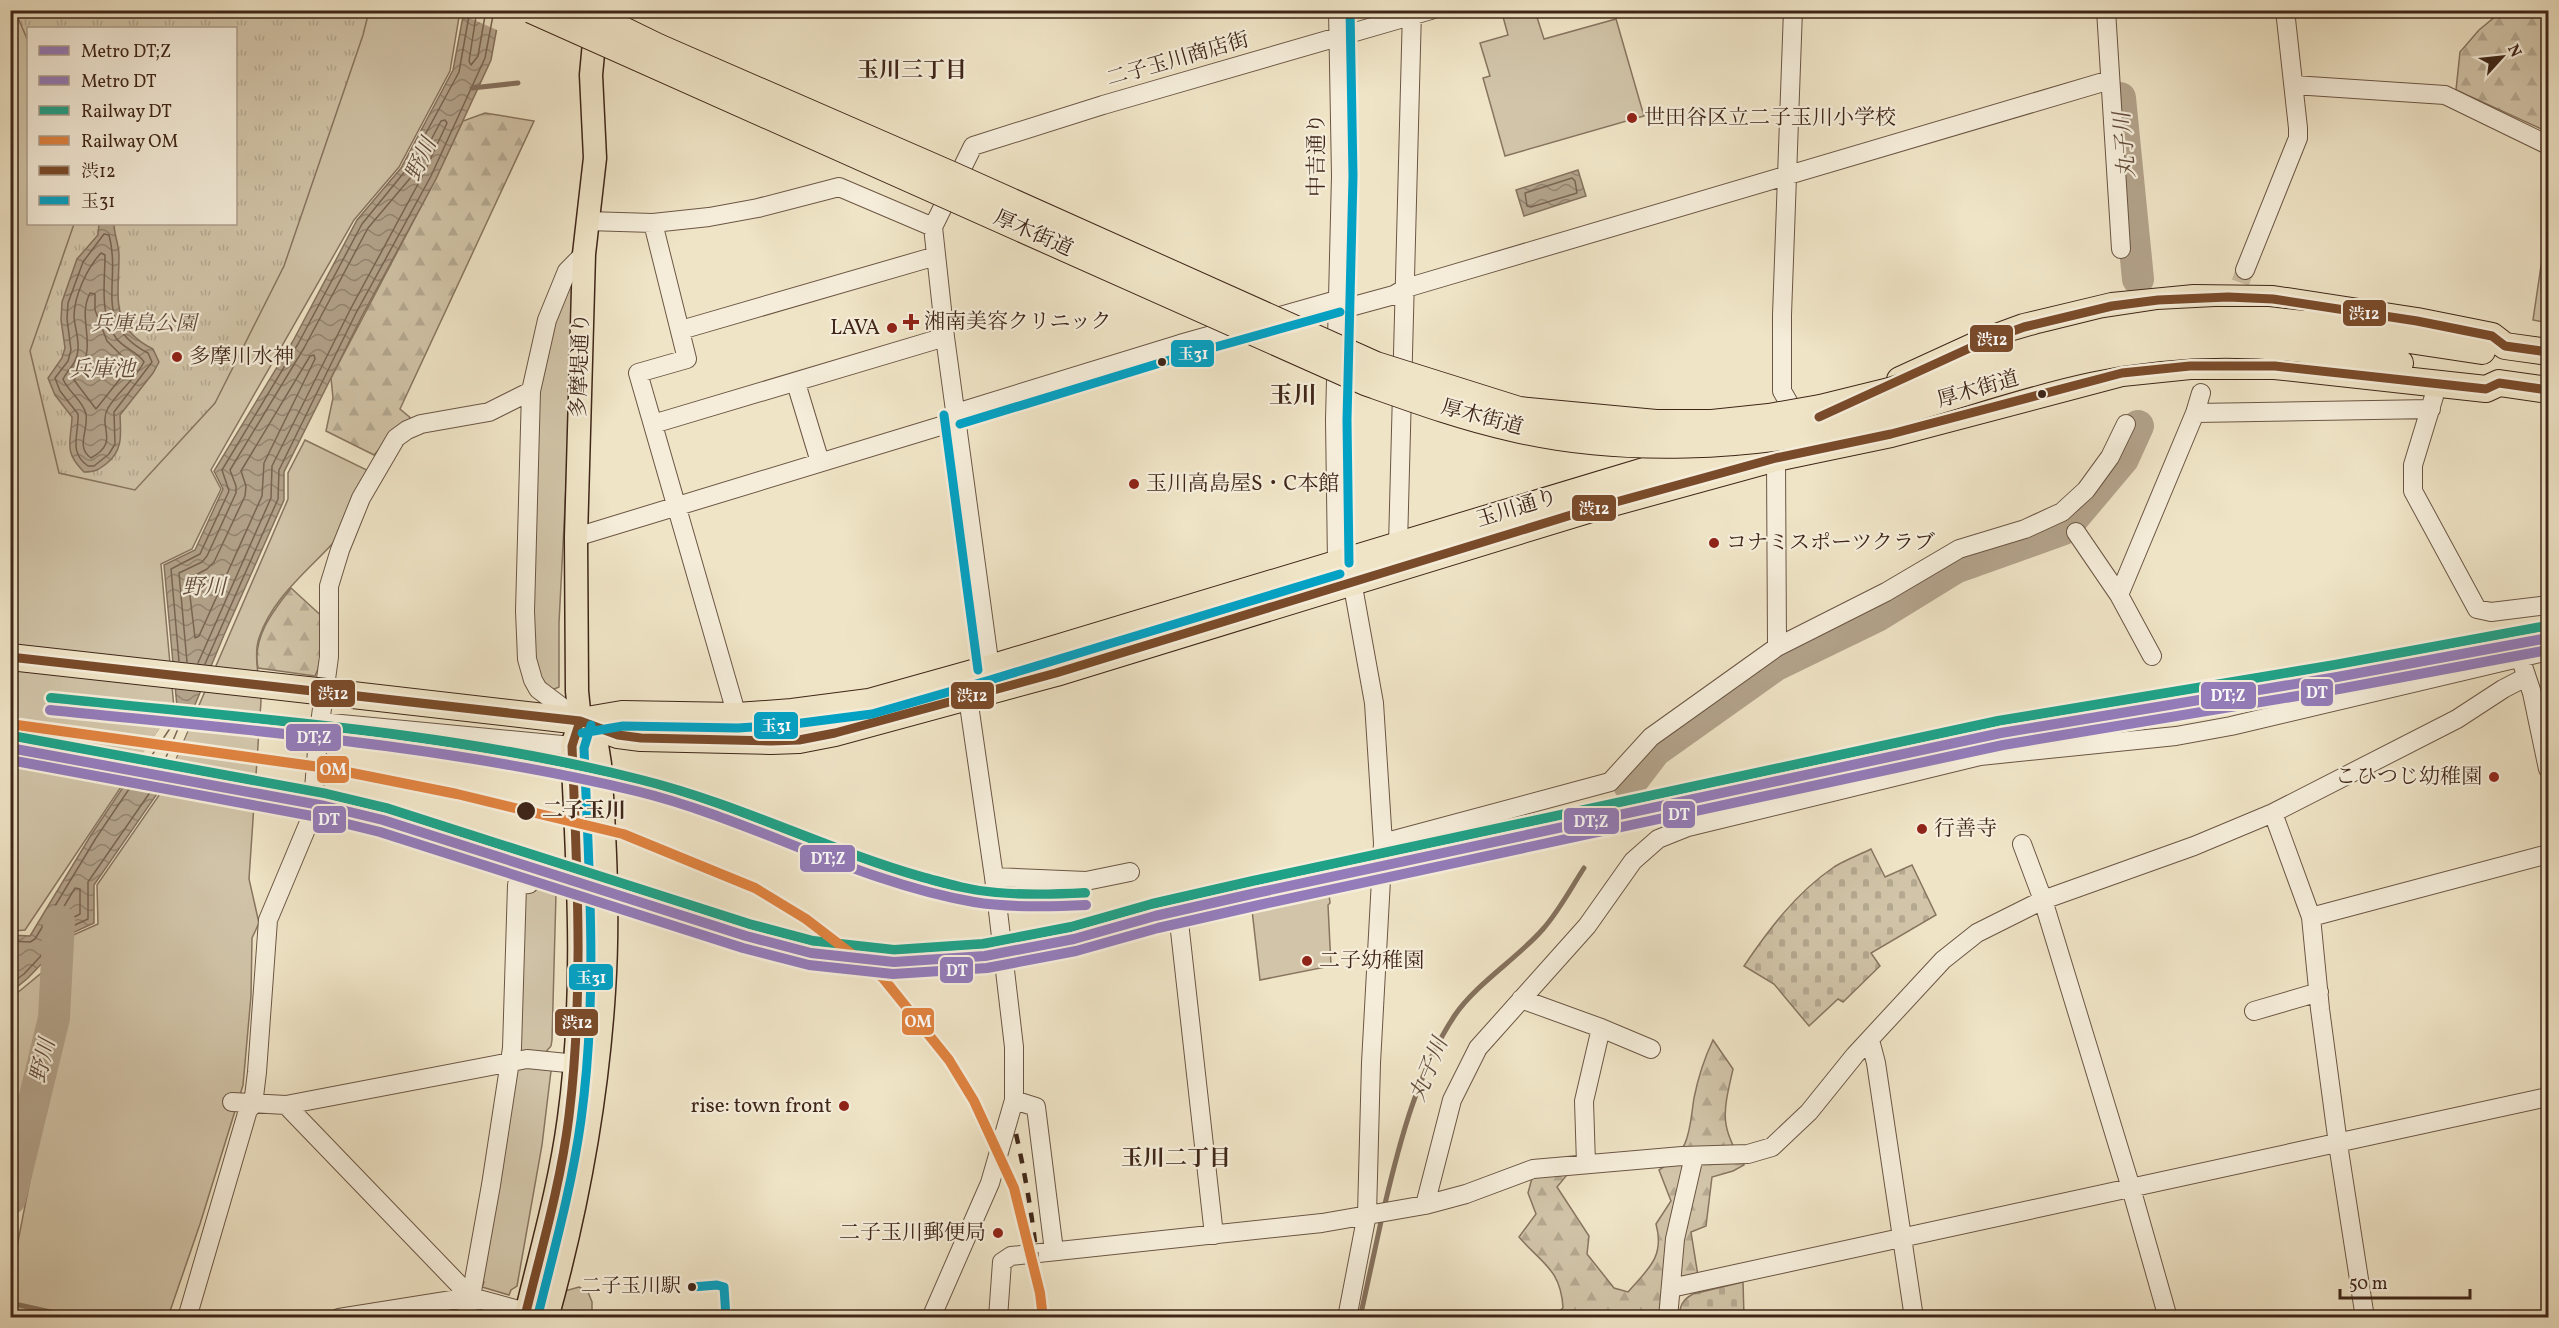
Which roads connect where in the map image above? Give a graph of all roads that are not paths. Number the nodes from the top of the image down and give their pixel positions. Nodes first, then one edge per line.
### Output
1 (531, 10) edge
2 (582, 10) edge
3 (597, 10) edge
4 (1338, 10) edge
5 (1431, 10) edge
6 (1793, 10) edge
7 (2106, 10) edge
8 (2285, 10) edge
9 (1412, 14) edge
10 (1338, 38) junction
11 (2110, 80) junction
12 (2294, 85) junction
13 (2548, 145) edge
14 (1786, 177) junction
15 (587, 220) junction
16 (653, 223) junction
17 (933, 227) junction
18 (2121, 249) dead end
19 (584, 254) junction
20 (936, 256) junction
21 (2245, 270) tunnel mouth
22 (1406, 288) junction
23 (1337, 300) junction
24 (681, 330) junction
25 (945, 337) junction
26 (2303, 337) junction
27 (2505, 346) junction
28 (2548, 352) edge
29 (796, 383) junction
30 (2499, 383) junction
31 (2442, 384) junction
32 (2548, 390) edge
33 (531, 391) junction
34 (2201, 393) dead end
35 (2431, 409) junction
36 (2195, 413) junction
37 (957, 417) junction
38 (653, 424) junction
39 (2126, 424) dead end
40 (1801, 425) junction
41 (1776, 458) junction
42 (820, 462) junction
43 (677, 506) junction
44 (2076, 532) dead end
45 (576, 537) junction
46 (1398, 545) junction
47 (1345, 572) junction
48 (2119, 595) junction
49 (2548, 605) edge
50 (1777, 647) junction
51 (2548, 651) edge
52 (2152, 656) dead end
53 (10, 657) edge
54 (2522, 658) junction
55 (990, 668) junction
56 (2526, 677) junction
57 (968, 698) junction
58 (737, 716) junction
59 (580, 721) junction
60 (320, 722) junction
61 (572, 746) junction
62 (2548, 769) edge
63 (2273, 813) junction
64 (1383, 843) junction
65 (2022, 844) dead end
66 (2548, 854) edge
67 (1130, 872) dead end
68 (994, 877) junction
69 (529, 884) dead end
70 (2043, 900) junction
71 (2312, 917) junction
72 (1179, 922) dead end
73 (2319, 992) junction
74 (1521, 999) junction
75 (2254, 1011) dead end
76 (1601, 1028) junction
77 (1870, 1040) junction
78 (1651, 1049) dead end
79 (510, 1061) junction
80 (574, 1064) junction
81 (597, 1066) junction
82 (2548, 1097) edge
83 (1014, 1100) junction
84 (232, 1102) dead end
85 (253, 1105) junction
86 (286, 1105) junction
87 (2338, 1144) junction
88 (1694, 1156) junction
89 (1586, 1164) junction
90 (2131, 1188) junction
91 (1425, 1205) junction
92 (1367, 1214) junction
93 (1214, 1235) junction
94 (1902, 1239) junction
95 (1054, 1251) junction
96 (1671, 1288) junction
97 (471, 1297) junction
98 (533, 1316) edge
99 (187, 1317) edge
100 (339, 1317) edge
101 (465, 1317) edge
102 (931, 1317) edge
103 (998, 1317) edge
104 (1347, 1317) edge
105 (1668, 1317) edge
106 (1914, 1317) edge
107 (2168, 1317) edge
108 (2365, 1317) edge

1 - 26 highway, 厚木街道, bridge
2 - 26 highway, 厚木街道, bridge
3 - 15 main road, 多摩堤通り
4 - 10 street, 中吉通り
5 - 9 street, 二子玉川商店街
6 - 14 street
7 - 11 street
8 - 12 street
9 - 10 street, 二子玉川商店街
9 - 22 street
10 - 17 street, 二子玉川商店街
10 - 23 street, 中吉通り
11 - 14 street
11 - 18 street
12 - 13 street
12 - 21 street
14 - 22 street
14 - 40 street
15 - 16 street
15 - 19 main road, 多摩堤通り
16 - 17 street
16 - 24 street
17 - 20 street
19 - 33 street
19 - 45 main road, 多摩堤通り
20 - 24 street
20 - 25 street
22 - 23 street
22 - 46 street
23 - 37 street
23 - 47 street, 中吉通り
24 - 38 street
25 - 29 street
25 - 37 street
26 - 27 highway, 厚木街道
26 - 30 highway, 厚木街道
27 - 28 highway, 玉川通り
27 - 40 highway, 玉川通り
29 - 38 street
29 - 42 street
30 - 31 highway, 玉川通り
30 - 32 highway, 玉川通り
31 - 35 street
31 - 41 highway, 玉川通り
33 - 59 street
33 - 60 street
34 - 36 street
35 - 36 street
35 - 49 street
36 - 48 street
37 - 42 street
37 - 55 street
38 - 43 street
39 - 50 street
40 - 46 highway, 玉川通り
41 - 47 highway, 玉川通り
41 - 50 street
42 - 43 street
43 - 45 street
43 - 58 street
44 - 48 street
45 - 59 main road, 多摩堤通り
46 - 47 highway, 玉川通り
47 - 55 highway, 玉川通り
47 - 57 highway, 玉川通り
47 - 64 street, 中吉通り
48 - 52 street
50 - 64 street
51 - 54 street
53 - 59 highway, 玉川通り, bridge
54 - 56 street
54 - 74 street
55 - 57 street
55 - 58 highway, 玉川通り
56 - 62 street
56 - 63 street
57 - 59 highway, 玉川通り
57 - 68 street
58 - 59 highway, 玉川通り
59 - 61 main road, 多摩堤通り
59 - 81 main road, 多摩堤通り
60 - 61 street
60 - 85 street
61 - 80 main road, 多摩堤通り
63 - 70 street
63 - 71 street
64 - 92 street, 中吉通り
65 - 70 street
66 - 71 street
67 - 68 street
68 - 83 street
69 - 79 street
70 - 77 street
70 - 90 street
71 - 73 street
72 - 93 street
73 - 75 street
73 - 87 street
74 - 76 street
74 - 91 street
76 - 78 street
76 - 89 street
77 - 88 street
77 - 94 street
79 - 80 street
79 - 86 street
79 - 97 street
80 - 81 street
80 - 98 main road, 多摩堤通り
81 - 98 main road, 多摩堤通り
82 - 87 street
83 - 95 street
83 - 102 street
84 - 85 street
85 - 86 street
85 - 99 street
86 - 97 street
87 - 90 street
87 - 108 street
88 - 89 street
88 - 96 street
89 - 91 street
90 - 94 street
90 - 107 street
91 - 92 street
92 - 93 street
92 - 104 street, 中吉通り
93 - 95 street
94 - 96 street
94 - 106 street
95 - 103 street
96 - 105 street
97 - 98 street
97 - 100 street
97 - 101 street

